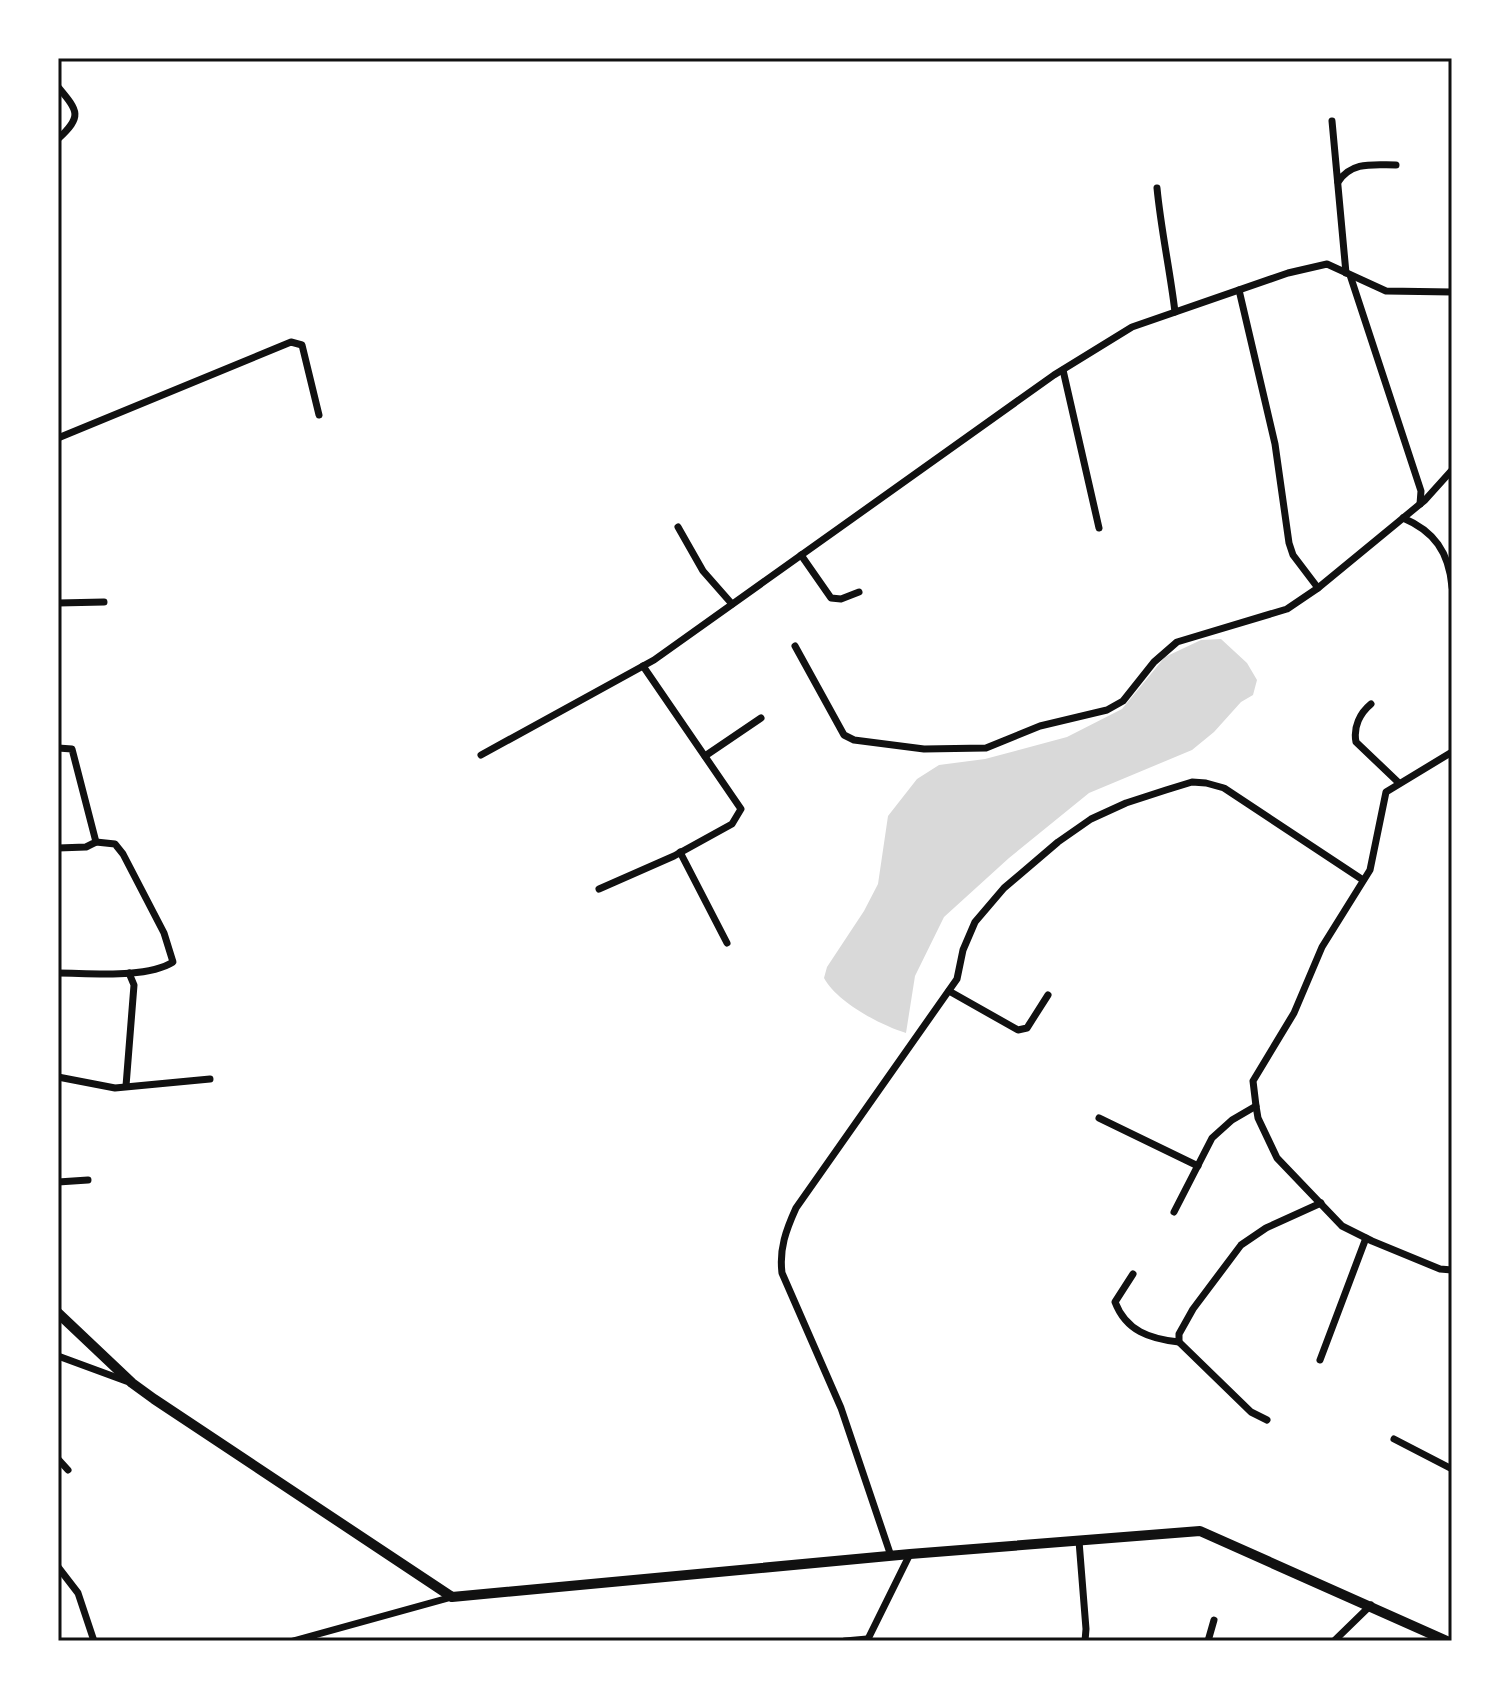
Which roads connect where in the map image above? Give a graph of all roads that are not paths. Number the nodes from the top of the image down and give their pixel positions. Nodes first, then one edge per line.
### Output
1 (58, 87) edge
2 (1332, 121) dead end
3 (58, 139) edge
4 (1396, 165) dead end
5 (1337, 184) junction
6 (1157, 188) dead end
7 (1348, 274) junction
8 (1239, 290) junction
9 (1452, 292) edge
10 (1175, 312) junction
11 (1063, 370) junction
12 (319, 415) dead end
13 (58, 438) edge
14 (1452, 470) edge
15 (1420, 504) junction
16 (1403, 518) junction
17 (678, 527) dead end
18 (1099, 528) dead end
19 (801, 555) junction
20 (1452, 587) edge
21 (1318, 588) junction
22 (859, 592) dead end
23 (104, 602) dead end
24 (58, 603) edge
25 (732, 604) junction
26 (795, 646) dead end
27 (643, 666) junction
28 (1371, 704) dead end
29 (761, 718) dead end
30 (58, 748) edge
31 (1452, 752) edge
32 (481, 755) dead end
33 (705, 756) junction
34 (1399, 783) junction
35 (96, 842) junction
36 (58, 848) edge
37 (680, 852) junction
38 (1363, 880) junction
39 (599, 889) dead end
40 (727, 943) dead end
41 (58, 973) edge
42 (129, 973) junction
43 (949, 991) junction
44 (1048, 995) dead end
45 (58, 1077) edge
46 (210, 1079) dead end
47 (126, 1086) junction
48 (1256, 1106) junction
49 (1099, 1118) dead end
50 (1198, 1166) junction
51 (88, 1180) dead end
52 (58, 1182) edge
53 (1321, 1203) junction
54 (1174, 1212) dead end
55 (1366, 1238) junction
56 (1452, 1270) edge
57 (1133, 1274) dead end
58 (58, 1313) edge
59 (1179, 1342) junction
60 (58, 1356) edge
61 (1320, 1360) dead end
62 (132, 1383) junction
63 (1267, 1420) dead end
64 (1394, 1439) dead end
65 (58, 1459) edge
66 (1452, 1469) edge
67 (68, 1470) dead end
68 (1079, 1541) junction
69 (910, 1554) junction
70 (891, 1556) junction
71 (58, 1567) edge
72 (452, 1597) junction
73 (1371, 1605) junction
74 (1214, 1620) dead end
75 (312, 1638) edge
76 (867, 1640) edge
77 (94, 1641) edge
78 (293, 1641) edge
79 (845, 1641) edge
80 (1085, 1641) edge
81 (1208, 1641) edge
82 (1334, 1641) edge
83 (1447, 1641) edge

1 - 3 street
2 - 5 street
4 - 5 street
5 - 7 street
6 - 10 street
7 - 8 street
7 - 9 street
7 - 15 street
8 - 10 street
8 - 21 street
10 - 11 street
11 - 18 street
11 - 19 street
12 - 13 street
14 - 15 street
15 - 16 street
16 - 20 street
16 - 21 street
17 - 25 street
19 - 22 street
19 - 25 street
21 - 26 street
23 - 24 street
25 - 27 street
27 - 32 street
27 - 33 street
28 - 34 street
29 - 33 street
30 - 35 street
31 - 34 street
33 - 37 street
34 - 38 street
35 - 36 street
35 - 42 street
37 - 39 street
37 - 40 street
38 - 43 street
38 - 48 street
41 - 42 street
42 - 47 street
43 - 44 street
43 - 70 street
45 - 47 street
46 - 47 street
48 - 50 street
48 - 53 street
49 - 50 street
50 - 54 street
51 - 52 street
53 - 55 street
53 - 59 street
55 - 56 street
55 - 61 street
57 - 59 street
58 - 62 main road
59 - 63 street
60 - 62 street
62 - 72 main road
64 - 66 street
65 - 67 street
68 - 69 main road
68 - 73 main road
68 - 80 street
69 - 70 main road
69 - 76 street
70 - 72 main road
71 - 77 street
72 - 75 street
73 - 82 street
73 - 83 main road
74 - 81 street
75 - 78 street
76 - 79 street

